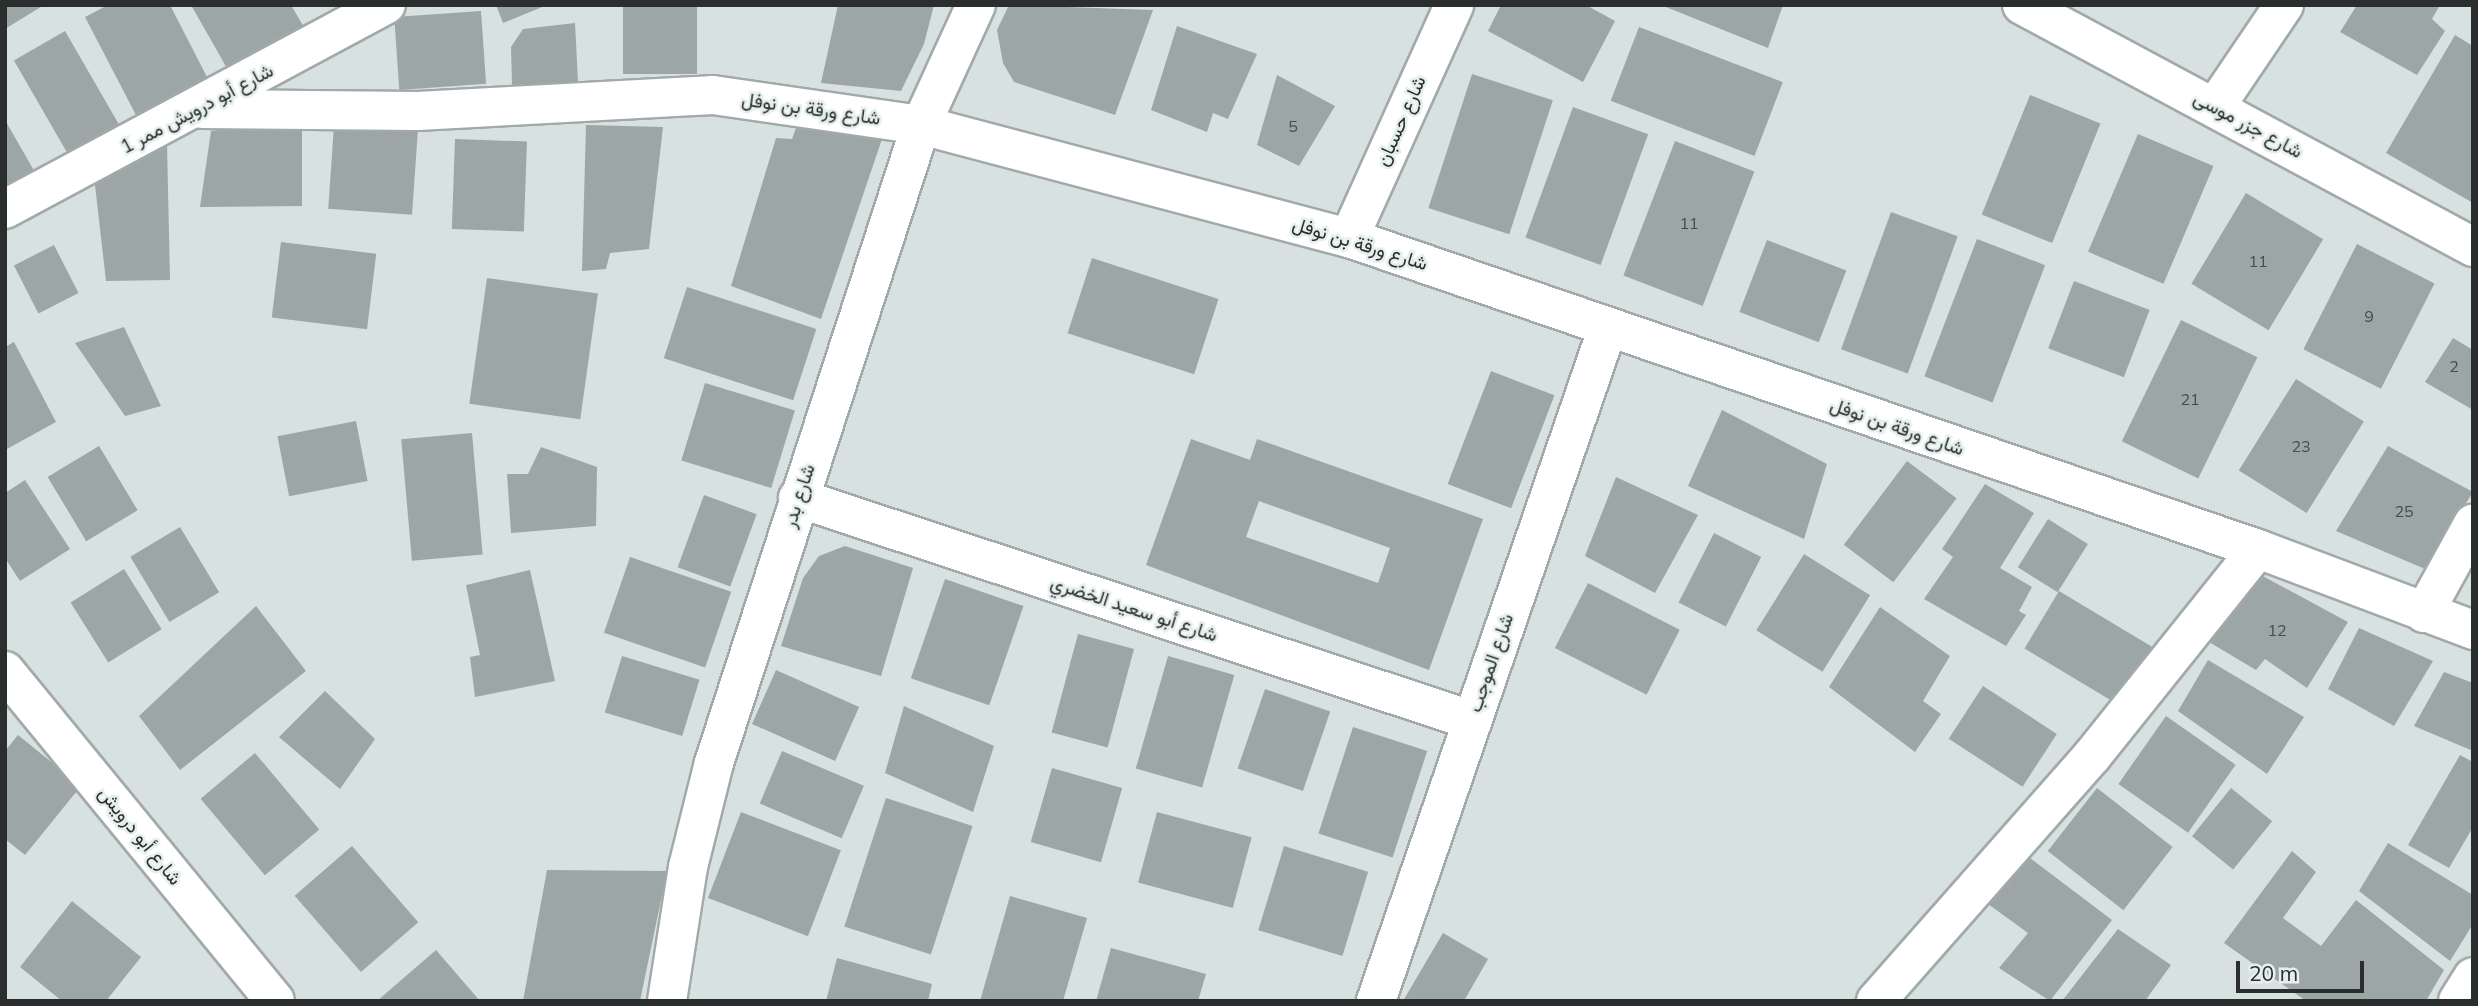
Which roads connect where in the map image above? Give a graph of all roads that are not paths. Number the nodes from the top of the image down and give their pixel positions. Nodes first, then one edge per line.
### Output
1 (386, 5) edge
2 (976, 5) edge
3 (1454, 5) edge
4 (2022, 5) edge
5 (2284, 5) edge
6 (2215, 107) junction
7 (202, 108) junction
8 (921, 125) junction
9 (5, 209) edge
10 (1349, 238) junction
11 (2473, 247) edge
12 (1608, 327) junction
13 (798, 498) junction
14 (2473, 524) edge
15 (2258, 549) junction
16 (2424, 613) junction
17 (2473, 630) edge
18 (5, 671) edge
19 (1471, 720) junction
20 (2473, 977) edge
21 (275, 1001) edge
22 (667, 1001) edge
23 (1376, 1001) edge
24 (1876, 1001) edge
25 (2458, 1001) edge

1 - 7 street, شارع أبو درويش ممر 1
2 - 8 street, شارع بدر
3 - 10 street, شارع حسبان
4 - 6 street, شارع جزر موسى
5 - 6 street
6 - 11 street, شارع جزر موسى
7 - 8 street, شارع ورقة بن نوفل
7 - 9 street, شارع أبو درويش ممر 1
8 - 10 street, شارع ورقة بن نوفل
8 - 13 street, شارع بدر
10 - 12 street, شارع ورقة بن نوفل
12 - 15 street, شارع ورقة بن نوفل
12 - 19 street, شارع الموجب
13 - 19 street, شارع أبو سعيد الخضري
13 - 22 street, شارع بدر
14 - 16 street
15 - 16 street, شارع ورقة بن نوفل
15 - 24 street
16 - 17 street, شارع ورقة بن نوفل
18 - 21 street, شارع أبو درويش
19 - 23 street, شارع الموجب
20 - 25 street

